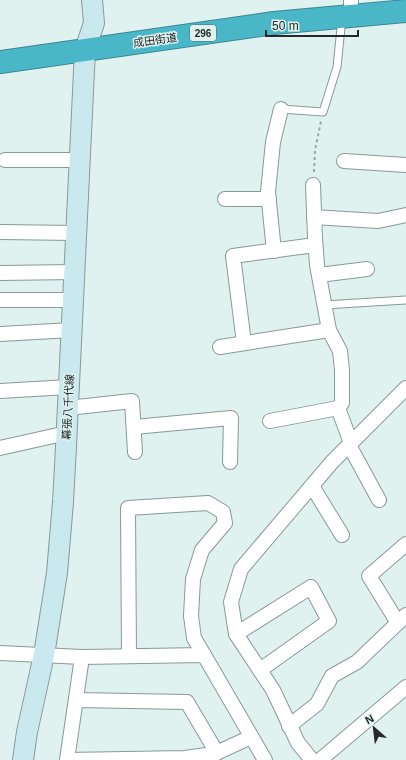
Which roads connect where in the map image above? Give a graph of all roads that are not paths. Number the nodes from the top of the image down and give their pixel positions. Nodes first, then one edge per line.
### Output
1 (92, 0) edge
2 (348, 10) edge
3 (406, 11) edge
4 (86, 50) junction
5 (0, 62) edge
6 (281, 109) joint
7 (5, 160) dead end
8 (80, 160) junction
9 (344, 161) dead end
10 (406, 165) edge
11 (313, 185) road end
12 (225, 199) dead end
13 (269, 199) junction
14 (406, 215) edge
15 (314, 217) junction
16 (0, 232) edge
17 (77, 233) junction
18 (315, 245) junction
19 (274, 251) junction
20 (367, 269) dead end
21 (75, 272) junction
22 (0, 273) edge
23 (319, 275) junction
24 (0, 300) edge
25 (74, 300) junction
26 (406, 300) edge
27 (324, 305) junction
28 (72, 330) junction
29 (329, 330) junction
30 (0, 334) edge
31 (244, 343) junction
32 (220, 347) dead end
33 (69, 387) junction
34 (406, 388) edge
35 (0, 391) edge
36 (68, 408) junction
37 (338, 408) junction
38 (270, 421) dead end
39 (134, 427) junction
40 (67, 433) junction
41 (350, 444) junction
42 (0, 448) edge
43 (135, 452) dead end
44 (230, 462) dead end
45 (312, 486) junction
46 (379, 500) dead end
47 (342, 535) dead end
48 (406, 544) edge
49 (402, 619) edge
50 (236, 634) junction
51 (0, 653) edge
52 (44, 655) junction
53 (204, 655) junction
54 (129, 656) junction
55 (82, 657) junction
56 (260, 670) junction
57 (406, 687) edge
58 (76, 700) junction
59 (290, 726) junction
60 (252, 737) junction
61 (217, 752) junction
62 (23, 760) edge
63 (67, 760) edge
64 (265, 760) edge
65 (312, 760) edge
66 (320, 760) edge

1 - 4 main road, 幕張八千代線
2 - 3 highway, 成田街道 / 296
2 - 4 highway, 成田街道 / 296
2 - 6 lane
4 - 5 highway, 成田街道 / 296
4 - 8 main road, 幕張八千代線
6 - 13 street
7 - 8 street
8 - 17 main road, 幕張八千代線
9 - 10 street
11 - 15 street
12 - 13 street
13 - 19 street
14 - 15 street
15 - 18 street
16 - 17 street
17 - 21 main road, 幕張八千代線
18 - 19 street
18 - 23 street
19 - 31 street
20 - 23 street
21 - 22 street
21 - 25 main road, 幕張八千代線
23 - 27 street
24 - 25 street
25 - 28 main road, 幕張八千代線
26 - 27 lane
27 - 29 street
28 - 30 street
28 - 33 main road, 幕張八千代線
29 - 31 street
29 - 37 street
31 - 32 street
33 - 35 street
33 - 36 main road, 幕張八千代線
34 - 41 street
36 - 39 street
36 - 40 main road, 幕張八千代線
37 - 38 street
37 - 41 street
39 - 43 street
39 - 44 street
40 - 42 street
40 - 52 main road, 幕張八千代線
41 - 45 street
41 - 46 street
45 - 47 street
45 - 50 street
48 - 49 street
49 - 59 street
50 - 56 street
50 - 56 street
51 - 52 street
52 - 55 street
52 - 62 main road, 幕張八千代線
53 - 54 street
53 - 54 street
53 - 60 street
54 - 55 street
55 - 58 street
56 - 59 street
57 - 66 street
58 - 61 street
58 - 63 street
59 - 65 street
60 - 61 street
60 - 64 street
61 - 63 street

